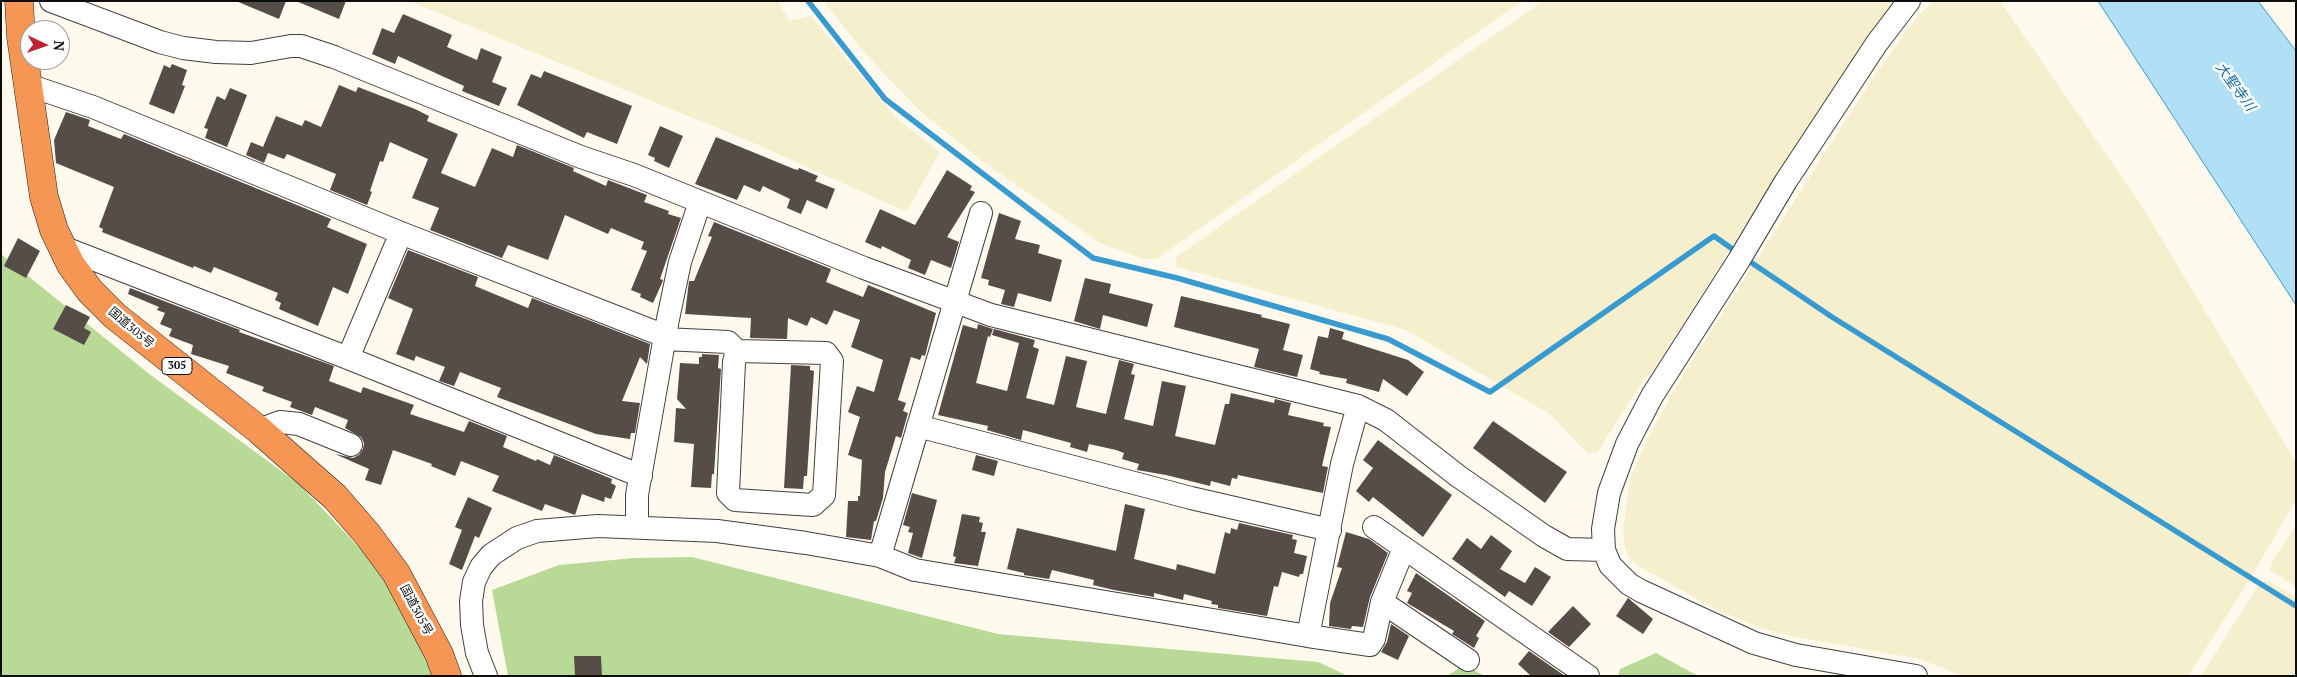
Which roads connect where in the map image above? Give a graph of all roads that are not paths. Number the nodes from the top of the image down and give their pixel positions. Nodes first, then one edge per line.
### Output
1 (19, 1) edge
2 (51, 1) edge
3 (1909, 1) edge
4 (28, 85) junction
5 (700, 202) junction
6 (981, 213) dead end
7 (401, 233) junction
8 (62, 247) junction
9 (955, 302) junction
10 (665, 337) junction
11 (737, 351) junction
12 (348, 358) junction
13 (1358, 406) junction
14 (918, 426) junction
15 (259, 430) junction
16 (351, 445) dead end
17 (641, 476) junction
18 (637, 526) junction
19 (1374, 527) dead end
20 (1330, 530) junction
21 (1404, 548) junction
22 (1604, 550) junction
23 (880, 556) junction
24 (1382, 602) junction
25 (1308, 636) junction
26 (1468, 660) dead end
27 (447, 676) edge
28 (486, 676) edge
29 (1588, 676) edge
30 (1916, 676) edge

1 - 4 highway, 国道305号 / 305
2 - 5 street
3 - 22 street
4 - 7 street
4 - 8 highway, 国道305号 / 305
5 - 9 street
5 - 10 street
6 - 9 street
7 - 10 street
7 - 12 street
8 - 12 street
8 - 15 highway, 国道305号 / 305
9 - 13 street
9 - 14 street
10 - 11 street
10 - 17 street
11 - 11 street
12 - 17 street
13 - 20 street
13 - 22 street
14 - 20 street
14 - 23 street
15 - 16 street
15 - 27 highway, 国道305号 / 305
17 - 18 street
18 - 23 street
18 - 28 street
19 - 21 street
20 - 25 street
21 - 24 street
21 - 29 street
22 - 30 street
23 - 25 street
24 - 25 street
24 - 26 street

